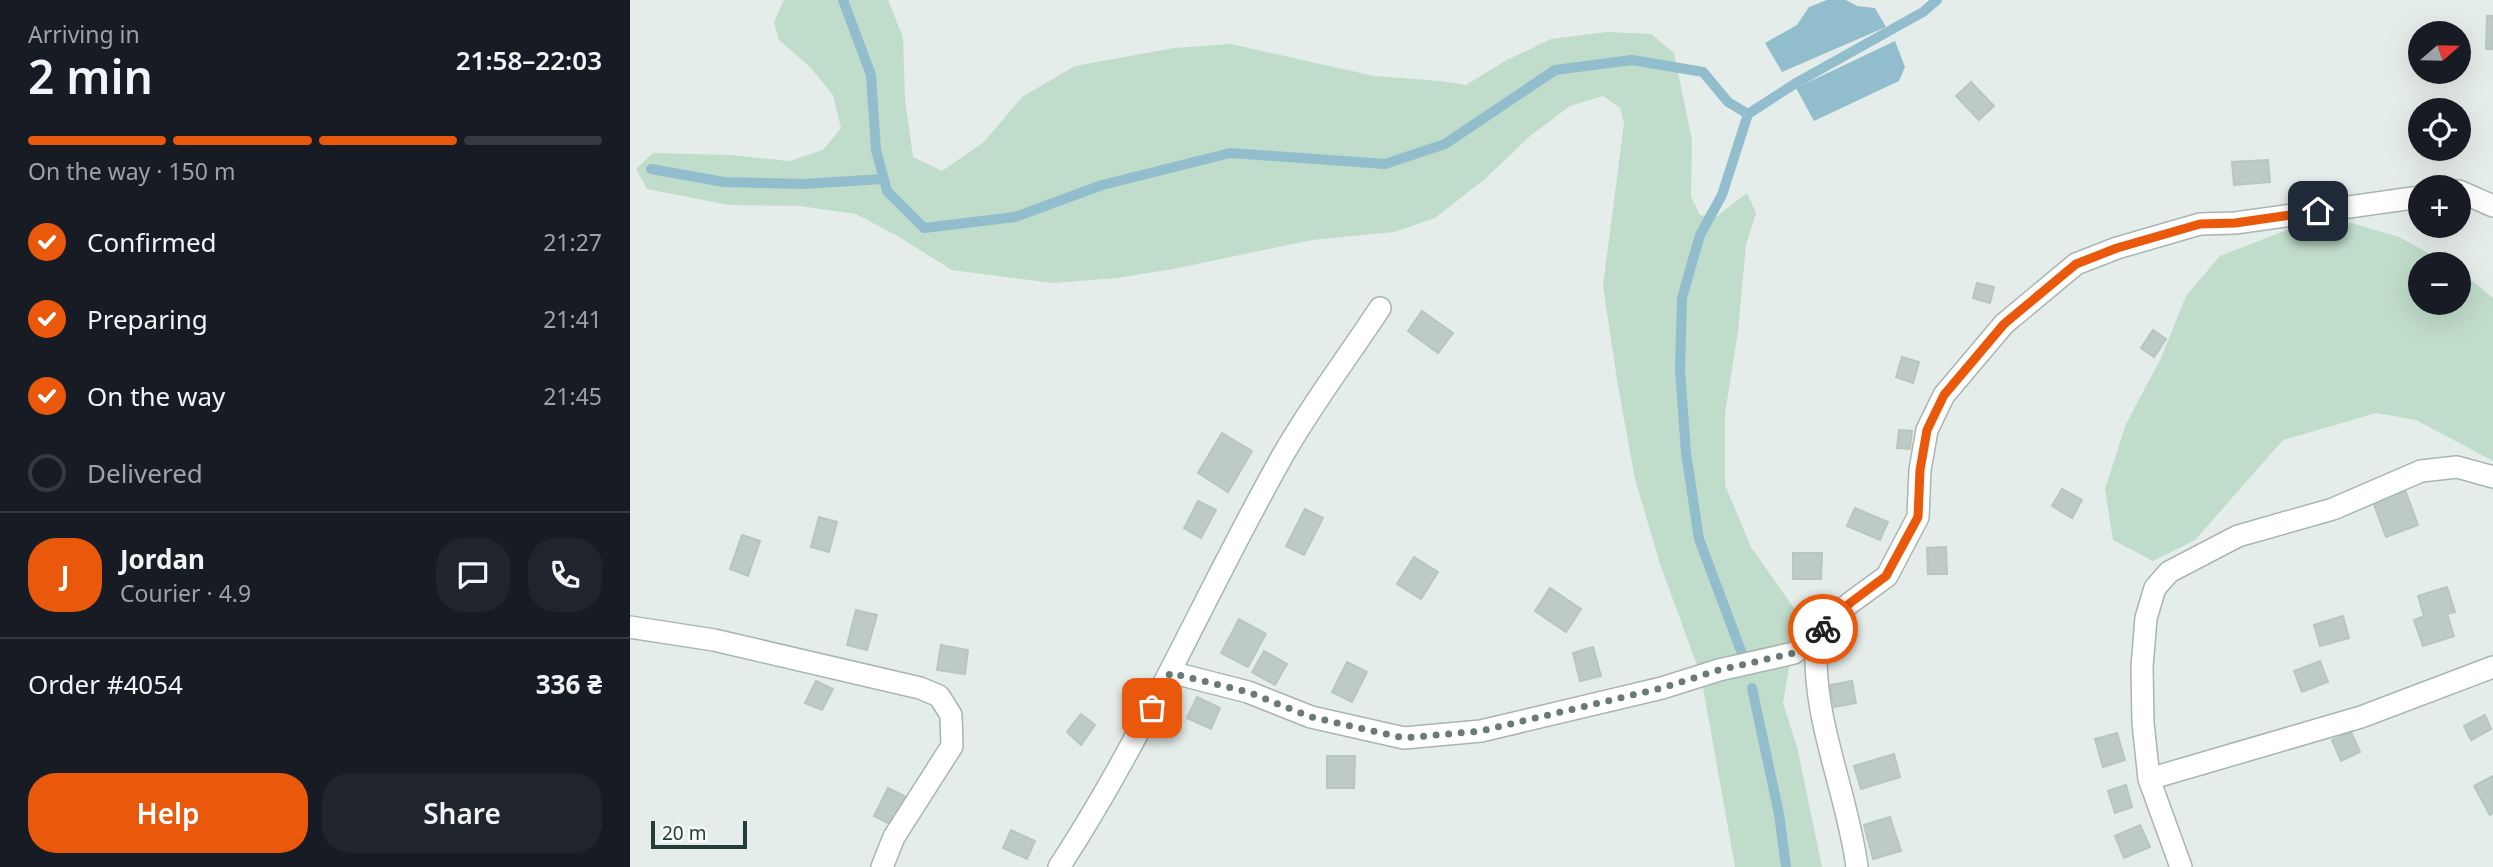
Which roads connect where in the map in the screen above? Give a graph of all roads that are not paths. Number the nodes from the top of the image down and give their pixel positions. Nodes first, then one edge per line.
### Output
1 (2471, 196) edge
2 (2408, 199) edge
3 (2493, 206) edge
4 (1380, 308) dead end
5 (2493, 477) edge
6 (630, 627) edge
7 (1817, 634) junction
8 (2493, 667) edge
9 (1170, 673) junction
10 (2149, 779) junction
11 (882, 867) edge
12 (1059, 867) edge
13 (1857, 867) edge
14 (2181, 867) edge

1 - 3 lane
2 - 7 lane
4 - 9 lane
5 - 10 lane
6 - 11 lane
7 - 9 lane
7 - 13 lane
8 - 10 lane
9 - 12 lane
10 - 14 lane

